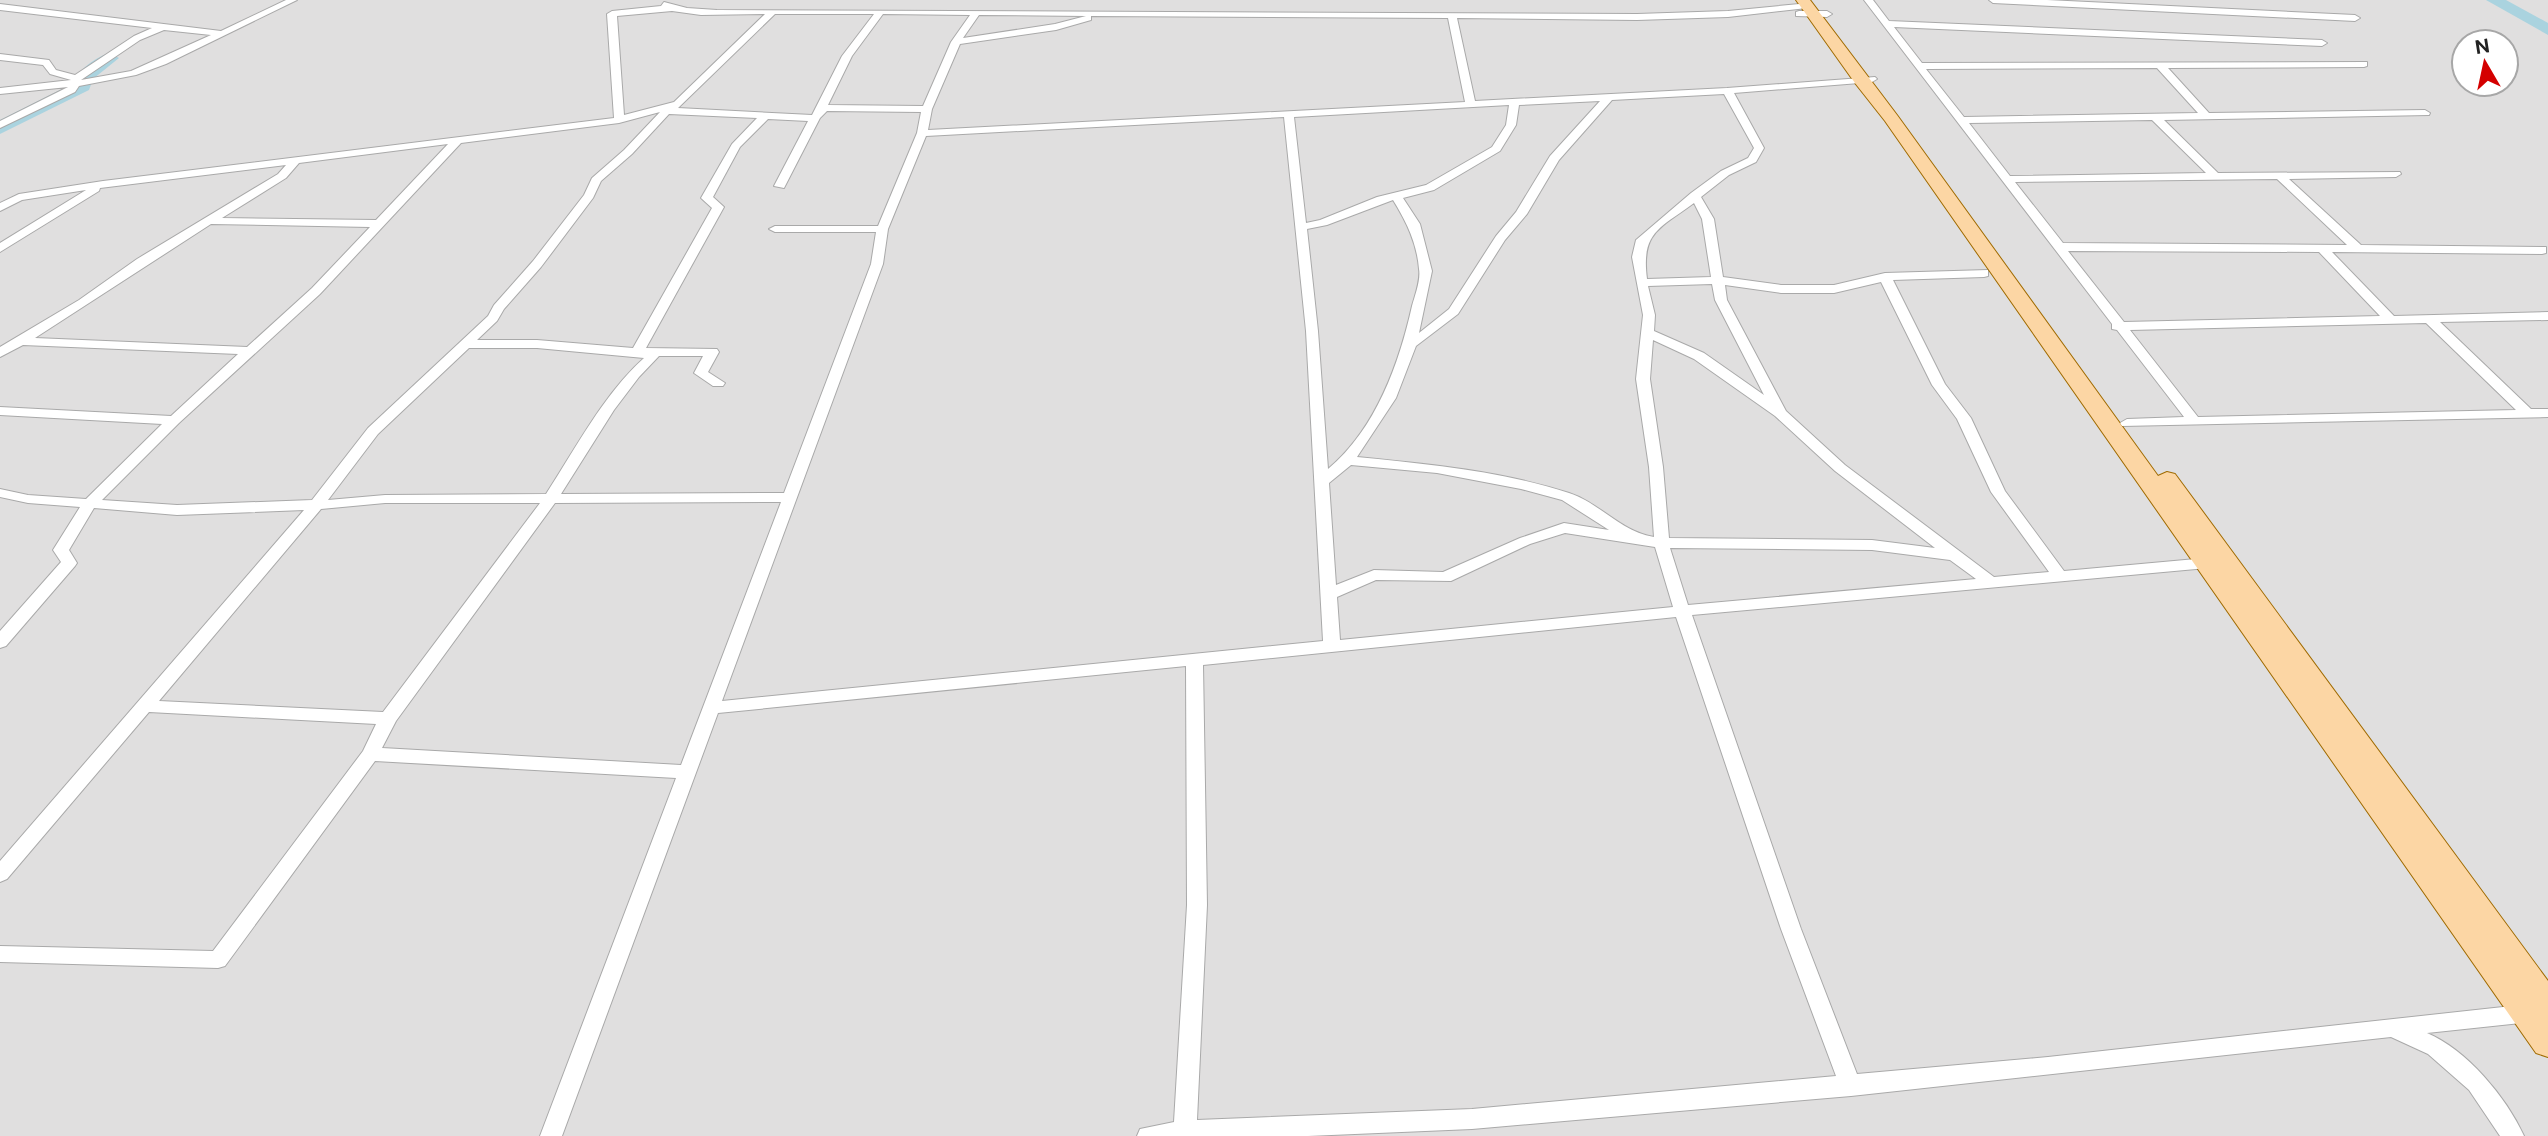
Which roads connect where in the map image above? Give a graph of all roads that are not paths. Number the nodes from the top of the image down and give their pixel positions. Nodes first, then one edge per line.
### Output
1 (293, 0) edge
2 (661, 0) edge
3 (753, 0) edge
4 (806, 0) edge
5 (935, 0) edge
6 (1139, 0) edge
7 (1248, 0) edge
8 (1868, 0) edge
9 (1993, 0) edge
10 (2180, 0) edge
11 (1814, 6) edge
12 (0, 7) edge
13 (672, 8) junction
14 (2191, 9) junction
15 (773, 11) junction
16 (799, 11) junction
17 (930, 11) junction
18 (742, 12) junction
19 (880, 12) junction
20 (978, 12) junction
21 (1107, 13) junction
22 (1136, 13) junction
23 (1248, 15) junction
24 (1452, 17) junction
25 (2356, 18) dead end
26 (1886, 24) junction
27 (164, 26) junction
28 (222, 34) junction
29 (956, 42) junction
30 (2322, 43) dead end
31 (0, 57) edge
32 (2364, 64) dead end
33 (2161, 65) junction
34 (1920, 66) junction
35 (1866, 80) junction
36 (78, 81) junction
37 (0, 91) edge
38 (1727, 91) junction
39 (1609, 97) junction
40 (1514, 103) junction
41 (678, 104) junction
42 (1471, 105) junction
43 (927, 109) junction
44 (666, 111) junction
45 (2425, 113) dead end
46 (818, 114) junction
47 (1289, 115) junction
48 (765, 116) junction
49 (2154, 116) junction
50 (2206, 116) junction
51 (619, 120) junction
52 (1961, 120) junction
53 (0, 125) edge
54 (922, 134) junction
55 (460, 138) junction
56 (296, 160) junction
57 (2396, 174) dead end
58 (2215, 176) junction
59 (2280, 176) junction
60 (2006, 179) junction
61 (103, 184) junction
62 (780, 186) dead end
63 (1695, 195) junction
64 (1396, 196) junction
65 (0, 208) edge
66 (209, 221) junction
67 (381, 223) junction
68 (1301, 228) junction
69 (775, 229) dead end
70 (882, 229) junction
71 (2057, 247) junction
72 (0, 248) edge
73 (2359, 250) junction
74 (2542, 250) dead end
75 (2324, 251) junction
76 (1983, 273) dead end
77 (1885, 277) junction
78 (1719, 280) junction
79 (1640, 283) junction
80 (2548, 316) edge
81 (2428, 318) junction
82 (2390, 319) junction
83 (2117, 326) junction
84 (1646, 332) junction
85 (21, 341) junction
86 (467, 344) junction
87 (1410, 344) junction
88 (249, 351) junction
89 (636, 352) junction
90 (0, 353) edge
91 (718, 383) dead end
92 (0, 411) edge
93 (1780, 413) junction
94 (2548, 413) edge
95 (2528, 414) junction
96 (174, 420) junction
97 (2194, 421) junction
98 (2127, 423) junction
99 (1348, 460) junction
100 (1323, 481) junction
101 (0, 493) edge
102 (788, 497) junction
103 (550, 499) junction
104 (317, 502) junction
105 (90, 503) junction
106 (1633, 539) junction
107 (1662, 543) junction
108 (1952, 555) junction
109 (2207, 563) junction
110 (2060, 577) junction
111 (1990, 583) junction
112 (1329, 594) junction
113 (1683, 611) junction
114 (0, 642) edge
115 (1332, 646) junction
116 (1194, 661) junction
117 (143, 706) junction
118 (710, 708) junction
119 (388, 718) junction
120 (370, 754) junction
121 (688, 772) junction
122 (0, 874) edge
123 (0, 954) edge
124 (2541, 1010) edge
125 (2392, 1028) junction
126 (2548, 1044) edge
127 (1851, 1086) junction
128 (1185, 1134) edge
129 (551, 1136) edge
130 (1149, 1136) edge
131 (2513, 1136) edge

1 - 28 street
2 - 13 street
3 - 18 street
4 - 16 street
5 - 17 street
6 - 22 street
7 - 23 street
8 - 26 street
9 - 14 street
10 - 14 street
11 - 24 street
11 - 35 main road
12 - 27 street
13 - 18 street
13 - 51 street
14 - 25 street
15 - 16 street
15 - 18 street
15 - 41 street
16 - 19 street
17 - 19 street
17 - 20 street
19 - 46 street
20 - 21 street
20 - 29 street
21 - 22 street
21 - 29 street
22 - 23 street
23 - 24 street
24 - 42 street
26 - 30 street
26 - 34 street
27 - 28 street
27 - 36 street
28 - 36 street
29 - 43 street
31 - 36 street
32 - 33 street
33 - 34 street
33 - 50 street
34 - 52 street
35 - 38 street
35 - 98 main road
35 - 109 main road
36 - 37 street
36 - 53 street
38 - 39 street
38 - 63 street
39 - 40 street
39 - 87 street
40 - 42 street
40 - 64 street
41 - 44 street
41 - 51 street
42 - 47 street
43 - 46 street
43 - 54 street
44 - 48 street
44 - 86 street
45 - 50 street
46 - 48 street
46 - 62 street
47 - 54 street
47 - 68 street
48 - 89 street
49 - 50 street
49 - 52 street
49 - 58 street
51 - 55 street
52 - 60 street
54 - 70 street
55 - 56 street
55 - 67 street
56 - 61 street
56 - 66 street
57 - 59 street
58 - 59 street
58 - 60 street
59 - 73 street
60 - 71 street
61 - 65 street
61 - 72 street
63 - 78 street
63 - 79 street
64 - 68 street
64 - 87 street
66 - 67 street
66 - 85 street
67 - 88 street
68 - 100 street
69 - 70 street
70 - 102 street
71 - 75 street
71 - 83 street
73 - 74 street
73 - 75 street
75 - 82 street
76 - 77 street
77 - 78 street
77 - 110 street
78 - 79 street
78 - 93 street
79 - 84 street
80 - 81 street
81 - 82 street
81 - 95 street
82 - 83 street
83 - 97 street
84 - 93 street
84 - 107 street
85 - 88 street
85 - 90 street
86 - 89 street
86 - 104 street
87 - 99 street
88 - 96 street
89 - 91 street
89 - 103 street
92 - 96 street
93 - 108 street
94 - 95 street
95 - 97 street
96 - 105 street
97 - 98 street
98 - 124 main road
99 - 100 street
99 - 106 street
100 - 112 street
101 - 105 street
102 - 103 street
102 - 118 street
103 - 104 street
103 - 119 street
104 - 105 street
104 - 117 street
105 - 114 street
106 - 107 street
106 - 112 street
107 - 108 street
107 - 113 street
108 - 111 street
109 - 110 street
109 - 124 main road
110 - 111 street
111 - 113 street
112 - 115 street
113 - 115 street
113 - 127 street
115 - 116 street
116 - 118 street
116 - 128 street
117 - 119 street
117 - 122 street
118 - 121 street
119 - 120 street
120 - 121 street
120 - 123 street
121 - 129 street
124 - 125 street
124 - 126 main road
125 - 127 street
125 - 131 street
127 - 128 street
128 - 130 street

